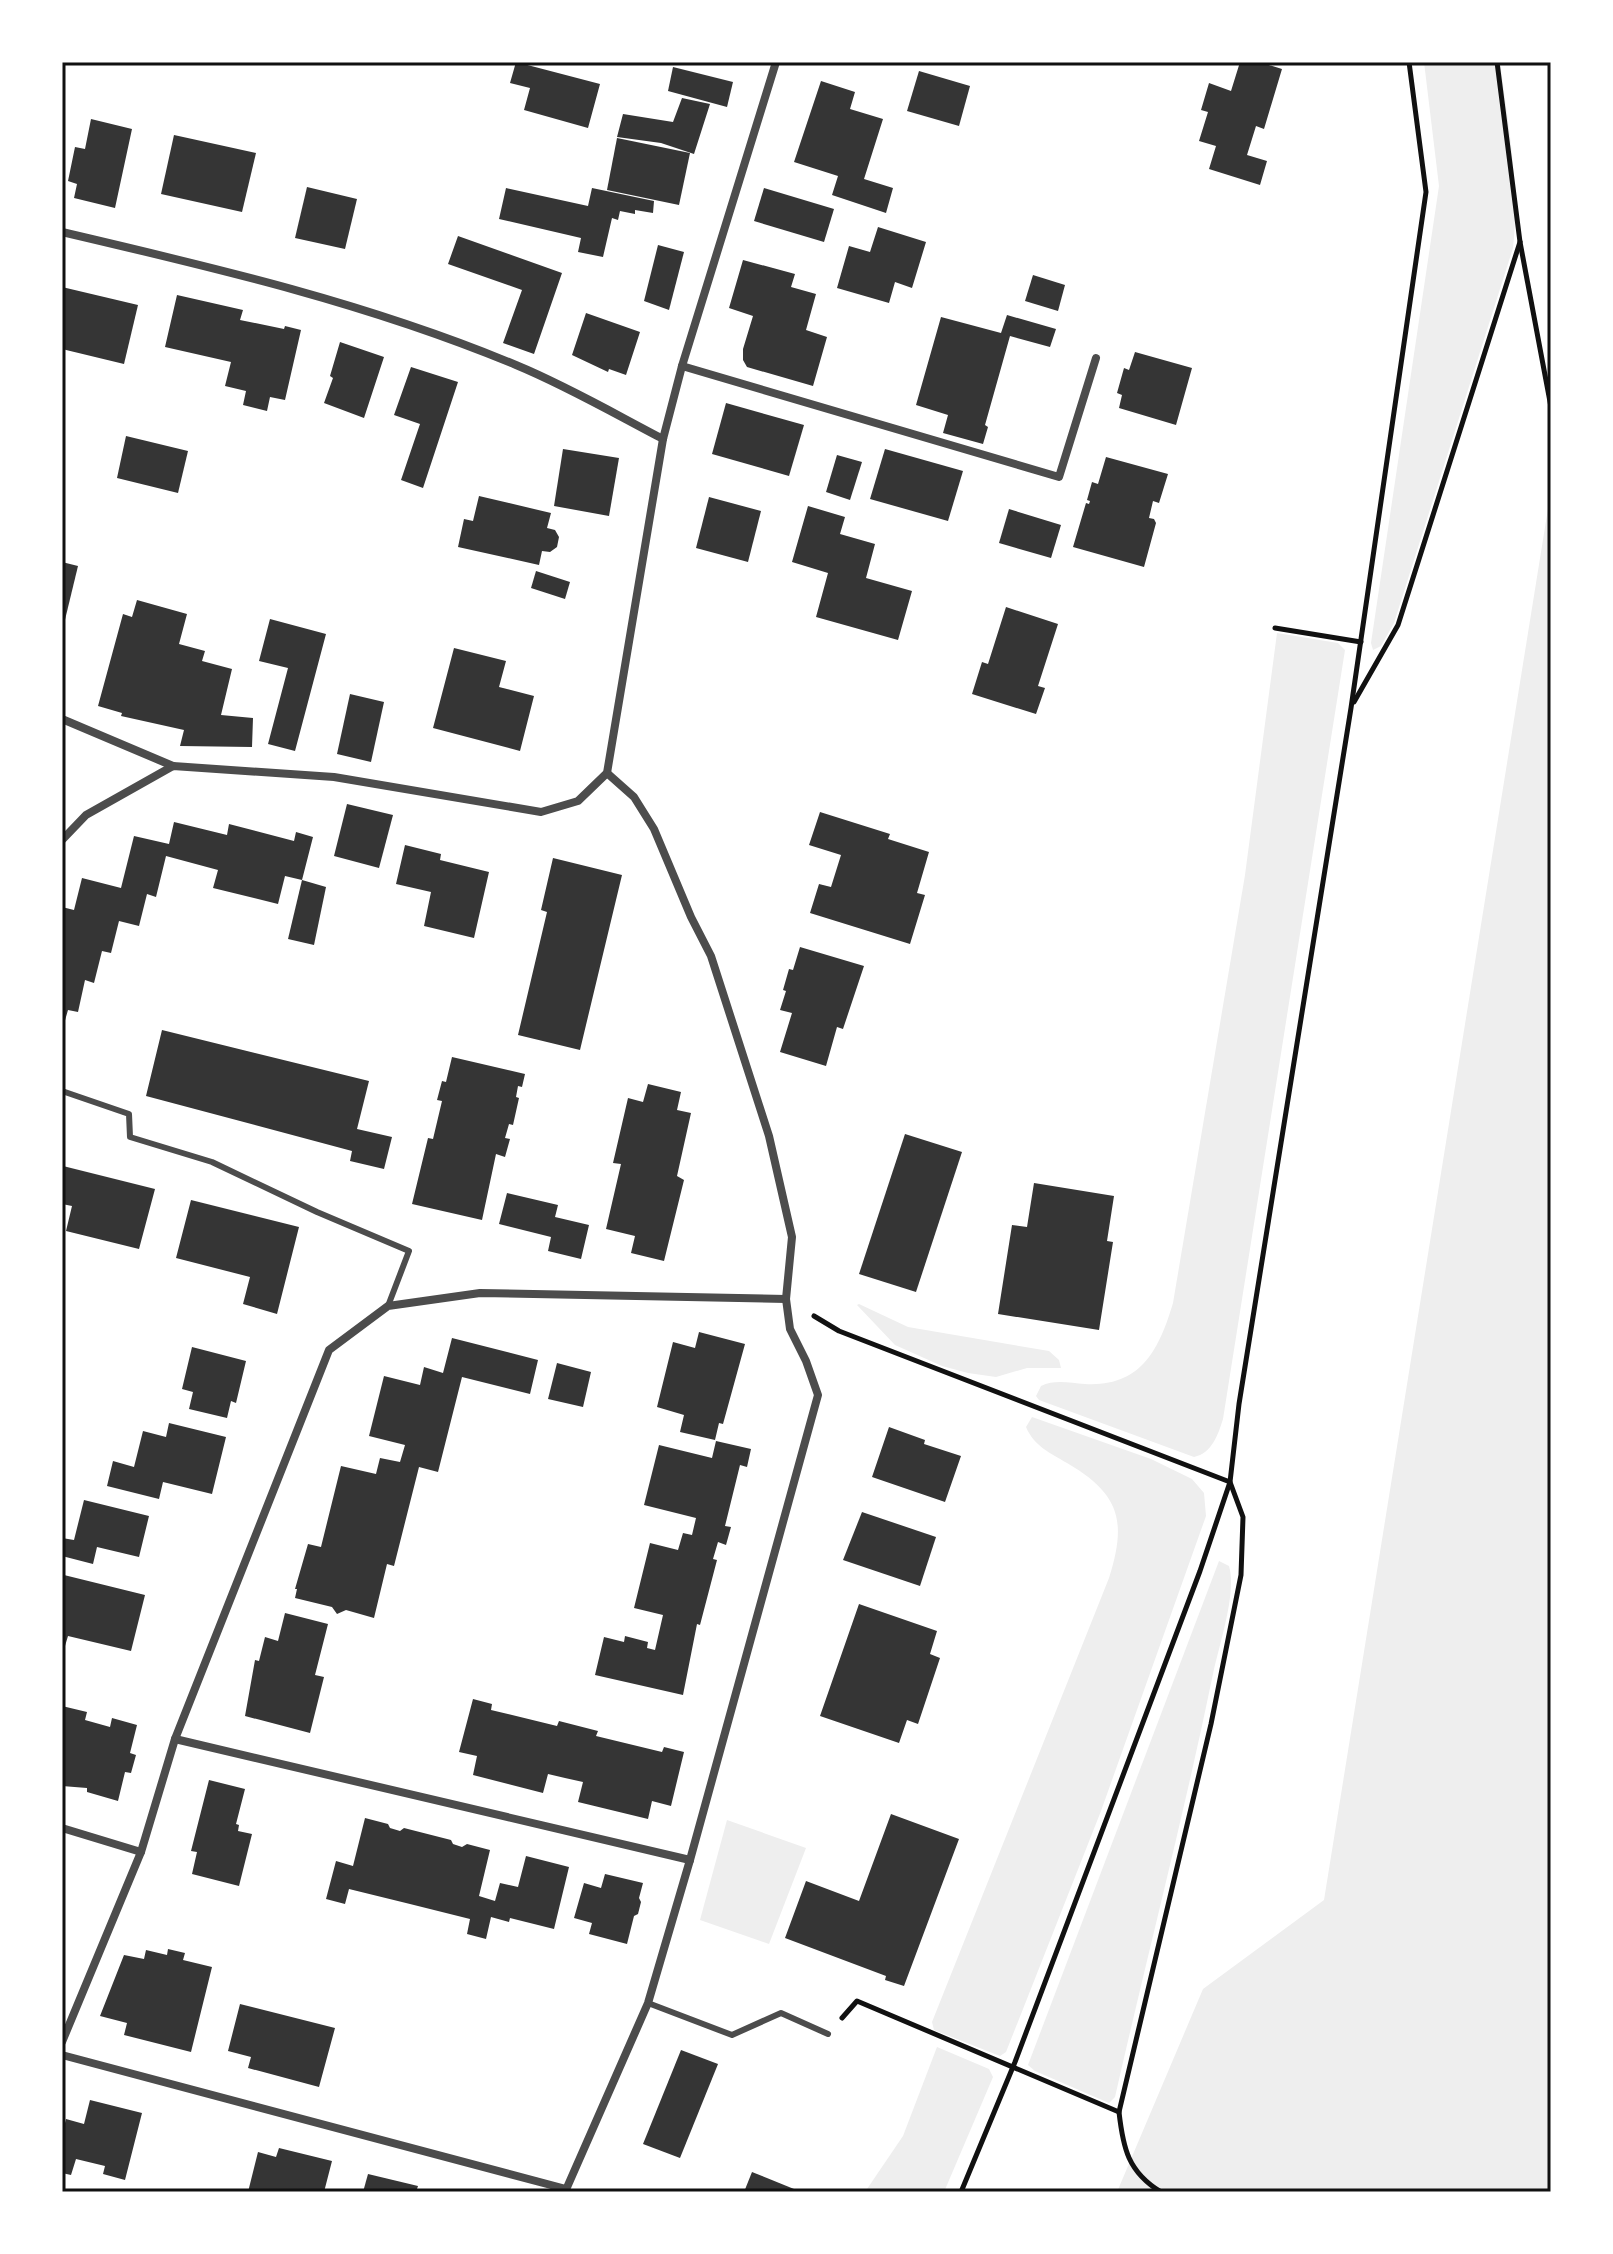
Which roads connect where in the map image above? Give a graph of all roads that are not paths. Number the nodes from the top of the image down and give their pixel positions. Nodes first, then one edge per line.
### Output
1 (776, 62) edge
2 (62, 232) edge
3 (1096, 358) dead end
4 (682, 366) junction
5 (663, 439) junction
6 (62, 719) edge
7 (173, 766) junction
8 (607, 773) junction
9 (62, 840) edge
10 (62, 1091) edge
11 (786, 1299) junction
12 (388, 1306) junction
13 (175, 1739) junction
14 (62, 1828) edge
15 (141, 1852) junction
16 (690, 1860) junction
17 (648, 2003) junction
18 (828, 2034) road end
19 (62, 2042) edge
20 (62, 2055) edge
21 (566, 2190) edge

1 - 4 street
2 - 5 street
3 - 4 street
4 - 5 street
5 - 8 street
6 - 7 street
7 - 8 street
7 - 9 street
8 - 11 street
10 - 12 lane
11 - 12 street
11 - 16 street
12 - 13 street
13 - 15 street
13 - 16 street
14 - 15 street
15 - 19 street
16 - 17 street
17 - 18 lane
17 - 21 street
20 - 21 street

